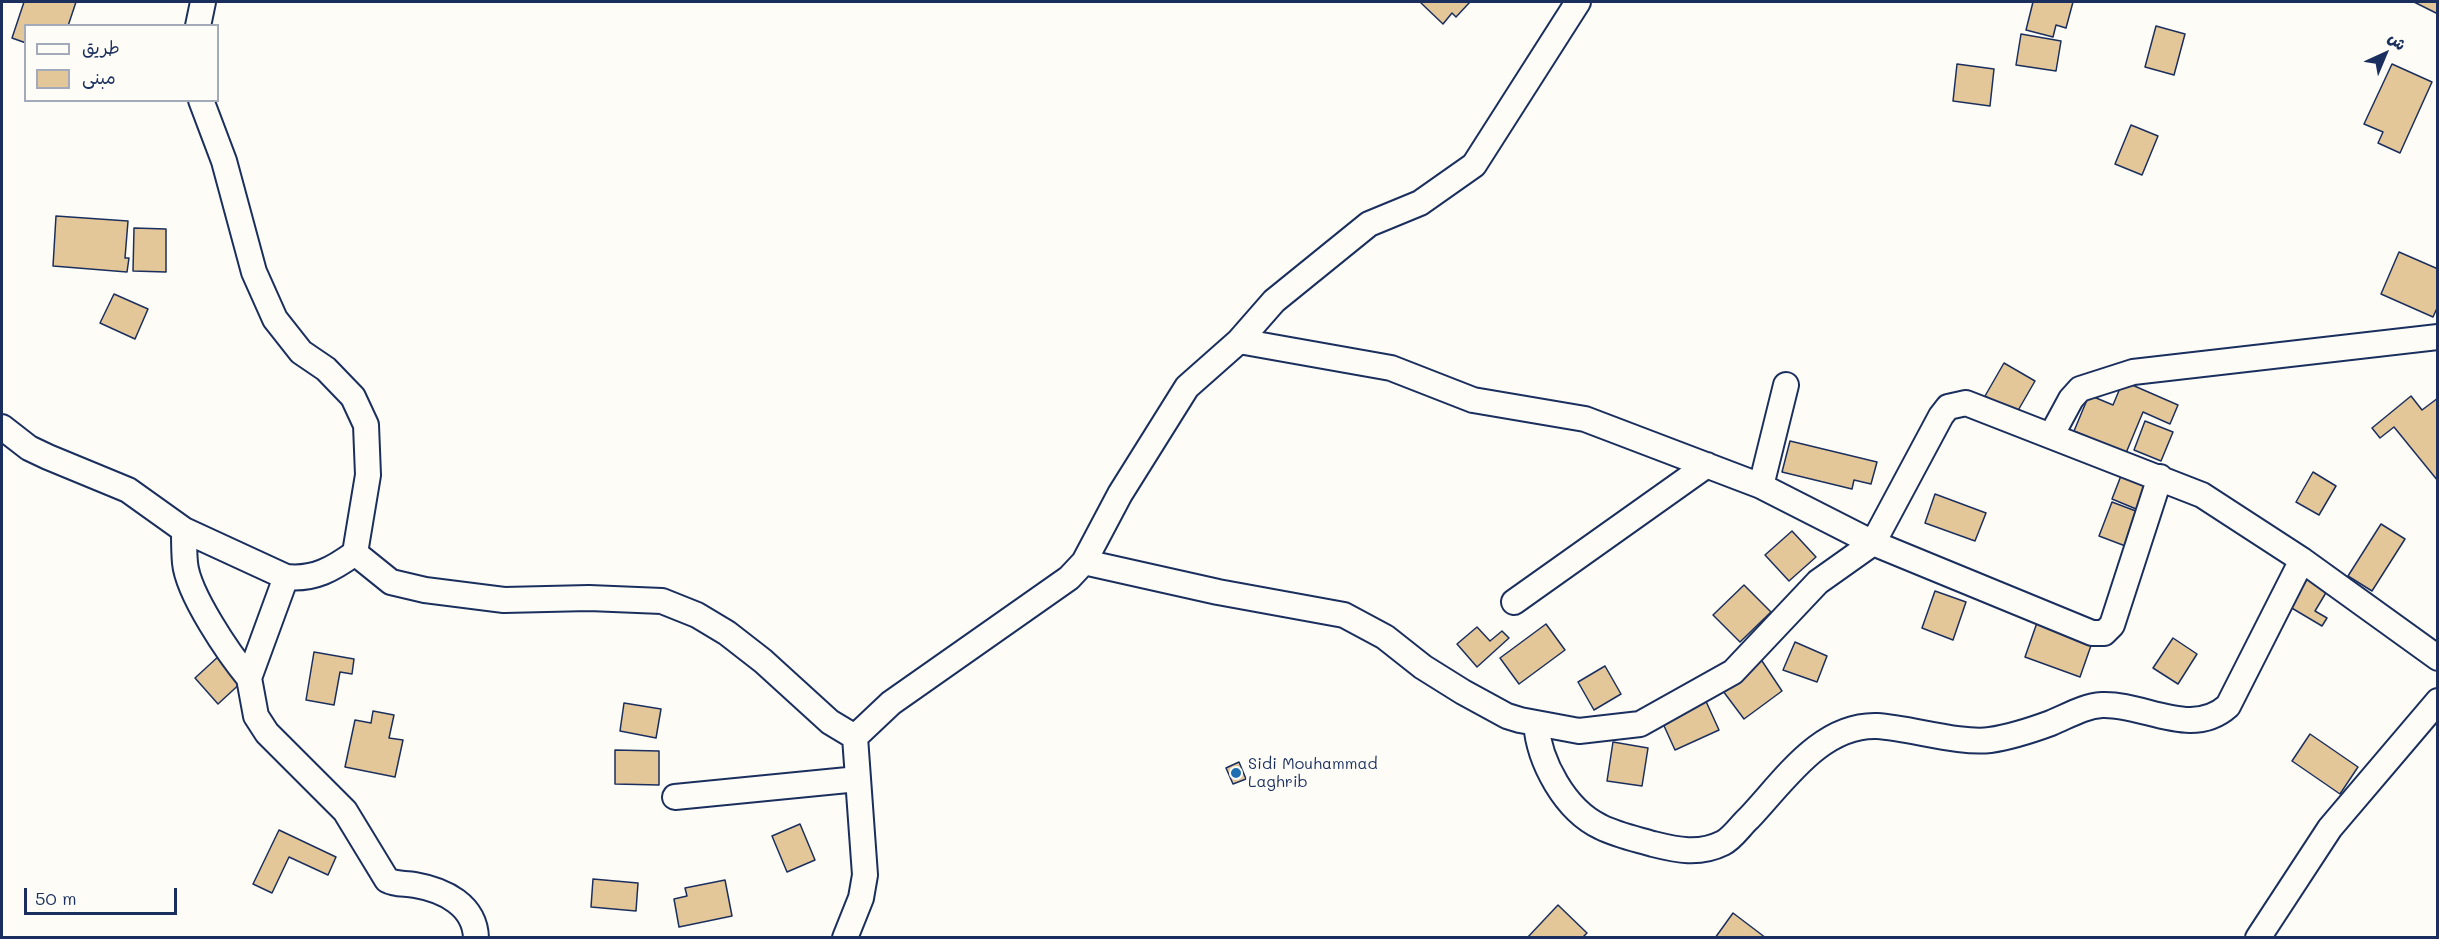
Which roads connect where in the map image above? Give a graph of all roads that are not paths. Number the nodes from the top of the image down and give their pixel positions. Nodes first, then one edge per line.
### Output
1 (203, 2) edge
2 (1578, 2) edge
3 (198, 24) edge
4 (202, 102) edge
5 (2438, 337) edge
6 (1239, 341) junction
7 (1786, 385) dead end
8 (2, 427) edge
9 (2051, 436) junction
10 (1707, 465) junction
11 (2160, 477) junction
12 (1761, 486) junction
13 (184, 530) junction
14 (1873, 543) junction
15 (355, 553) junction
16 (2302, 560) junction
17 (1084, 562) junction
18 (286, 577) junction
19 (1514, 602) dead end
20 (2438, 658) edge
21 (249, 678) junction
22 (2438, 701) edge
23 (1536, 723) junction
24 (855, 737) junction
25 (858, 779) junction
26 (675, 797) dead end
27 (476, 938) edge
28 (845, 938) edge
29 (2258, 938) edge

1 - 3 street
2 - 6 street
4 - 15 street
5 - 9 street
6 - 10 street
6 - 17 street
7 - 12 street
8 - 13 street
9 - 11 street
9 - 14 street
10 - 12 street
10 - 19 street
11 - 14 street
11 - 16 street
12 - 14 street
13 - 18 street
13 - 21 street
14 - 23 street
15 - 18 street
15 - 24 street
16 - 20 street
16 - 23 street
17 - 23 street
17 - 24 street
18 - 21 street
21 - 27 street
22 - 29 street
24 - 25 street
25 - 26 street
25 - 28 street

